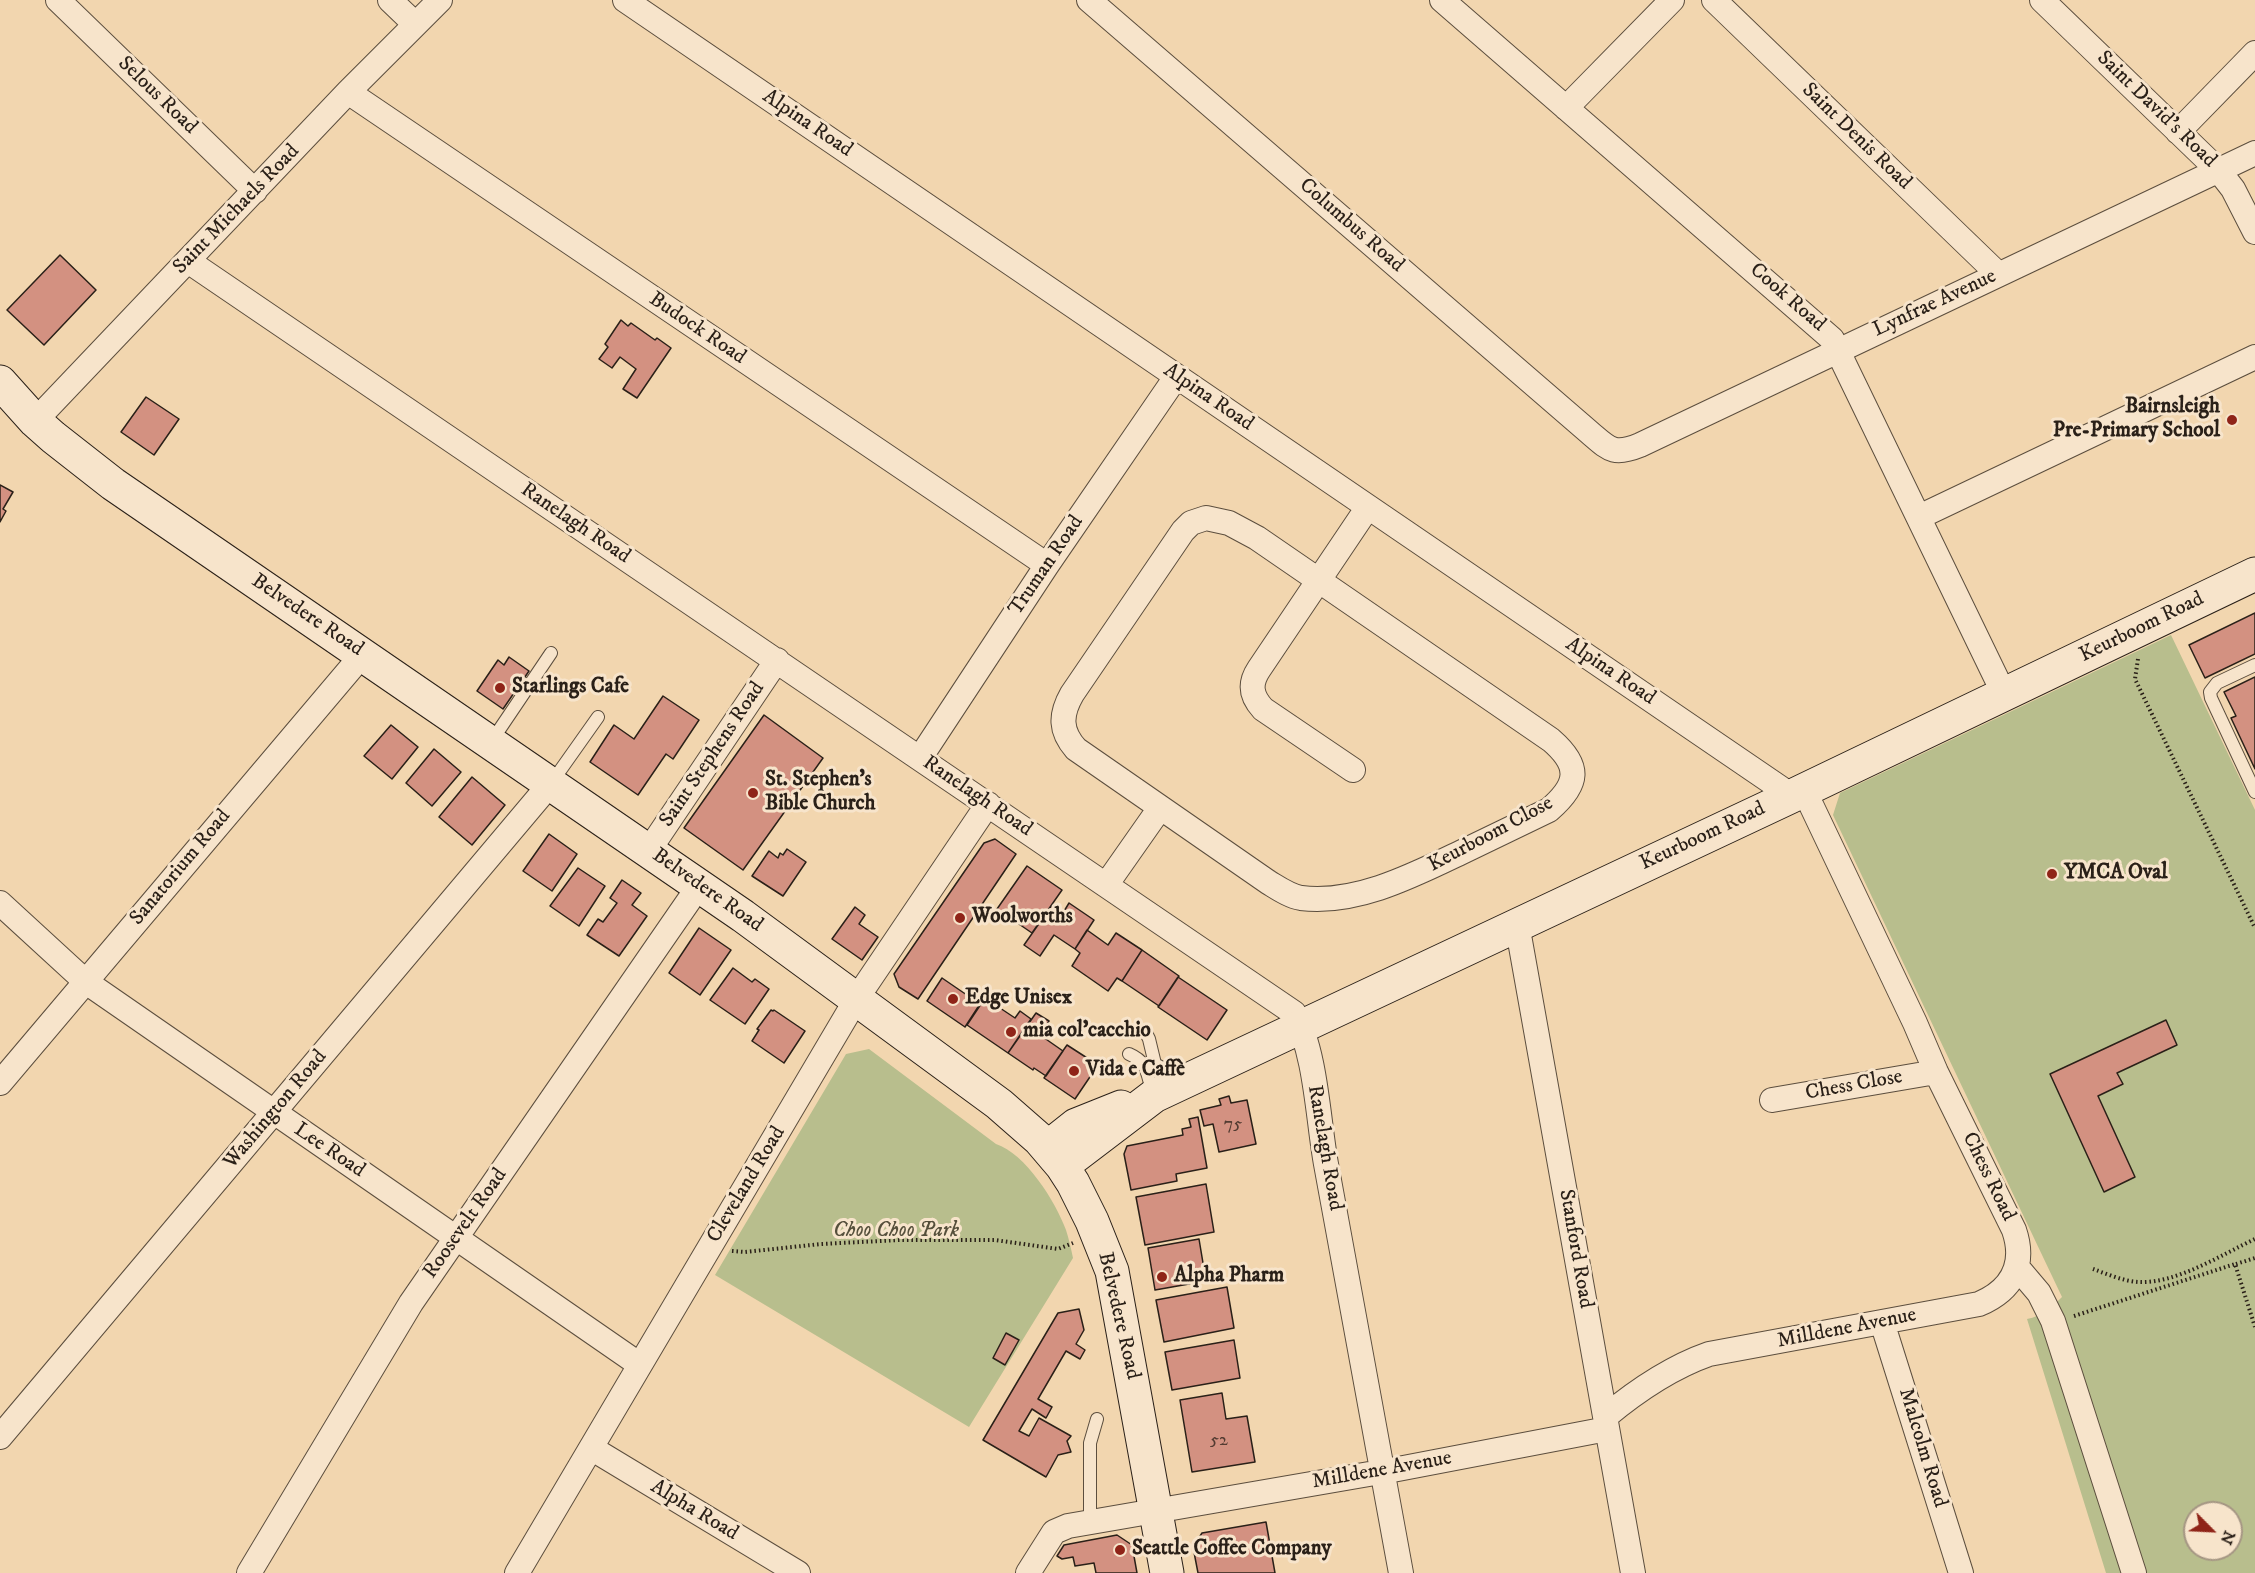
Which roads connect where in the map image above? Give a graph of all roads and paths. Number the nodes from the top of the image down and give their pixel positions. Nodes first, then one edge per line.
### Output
1 (58, 0) edge
2 (390, 0) edge
3 (440, 0) edge
4 (625, 0) edge
5 (1089, 0) edge
6 (1442, 0) edge
7 (1672, 0) edge
8 (1714, 0) edge
9 (2042, 0) edge
10 (415, 24) junction
11 (2255, 53) edge
12 (348, 92) junction
13 (1566, 108) junction
14 (2178, 132) junction
15 (2255, 153) edge
16 (2218, 171) junction
17 (255, 191) junction
18 (2255, 232) edge
19 (188, 261) junction
20 (1998, 274) junction
21 (1839, 350) junction
22 (2255, 357) edge
23 (1176, 376) junction
24 (0, 382) edge
25 (35, 421) junction
26 (1614, 450) joint
27 (1368, 507) junction
28 (1919, 517) junction
29 (1047, 565) junction
30 (2255, 574) edge
31 (1319, 581) junction
32 (551, 653) dead end
33 (363, 654) junction
34 (777, 660) junction
35 (2255, 664) edge
36 (2135, 680) dead end
37 (2004, 694) junction
38 (598, 717) dead end
39 (491, 742) junction
40 (920, 758) junction
41 (1353, 770) dead end
42 (551, 783) junction
43 (2255, 792) edge
44 (1798, 793) junction
45 (988, 804) junction
46 (1164, 812) junction
47 (649, 850) junction
48 (699, 886) junction
49 (1111, 888) junction
50 (0, 903) edge
51 (1517, 924) junction
52 (2255, 928) edge
53 (86, 981) junction
54 (857, 998) junction
55 (1300, 1027) junction
56 (1146, 1033) dead end
57 (1129, 1054) dead end
58 (1936, 1072) junction
59 (1203, 1073) junction
60 (0, 1083) edge
61 (1153, 1097) junction
62 (1772, 1100) dead end
63 (274, 1113) junction
64 (1055, 1157) junction
65 (456, 1238) junction
66 (2255, 1239) edge
67 (1077, 1242) dead end
68 (725, 1250) dead end
69 (2255, 1258) edge
70 (2235, 1264) junction
71 (2017, 1267) junction
72 (2093, 1269) dead end
73 (2048, 1310) junction
74 (1882, 1322) junction
75 (2255, 1327) edge
76 (640, 1365) junction
77 (1097, 1419) dead end
78 (1606, 1423) junction
79 (0, 1437) edge
80 (591, 1448) junction
81 (1383, 1471) junction
82 (1156, 1511) junction
83 (1090, 1522) junction
84 (249, 1573) edge
85 (517, 1573) edge
86 (798, 1573) edge
87 (1028, 1573) edge
88 (1167, 1573) edge
89 (1401, 1573) edge
90 (1633, 1573) edge
91 (1961, 1573) edge
92 (2134, 1573) edge

1 - 17 street, Selous Road
2 - 10 street
3 - 10 street, Saint Michaels Road
4 - 23 street, Alpina Road
5 - 26 street, Columbus Road
6 - 13 street, Cook Road
7 - 13 street
8 - 20 street, Saint Denis Road
9 - 14 street, Saint David's Road
10 - 12 street, Saint Michaels Road
11 - 14 street
12 - 17 street, Saint Michaels Road
12 - 29 street, Budock Road
13 - 21 street, Cook Road
14 - 16 street, Saint David's Road
15 - 16 street, Lynfrae Avenue
16 - 18 street, Saint David's Road
16 - 20 street, Lynfrae Avenue
17 - 19 street, Saint Michaels Road
19 - 25 street, Saint Michaels Road
19 - 34 street, Ranelagh Road
20 - 21 street, Lynfrae Avenue
21 - 26 street, Lynfrae Avenue
21 - 28 street, Cook Road
22 - 28 street
23 - 27 street, Alpina Road
23 - 29 street, Truman Road
24 - 25 main road, Belvedere Road
25 - 33 main road, Belvedere Road
27 - 31 street
27 - 44 street, Alpina Road
28 - 37 street, Cook Road
29 - 40 street, Truman Road
30 - 37 main road, Keurboom Road
31 - 41 street
31 - 46 street, Keurboom Close
31 - 46 street, Keurboom Close
32 - 39 lane
33 - 39 main road, Belvedere Road
33 - 53 street, Sanatorium Road
34 - 40 street, Ranelagh Road
34 - 47 street, Saint Stephens Road
35 - 43 lane
36 - 52 path
37 - 44 main road, Keurboom Road
38 - 42 lane
39 - 42 main road, Belvedere Road
40 - 45 street, Ranelagh Road
42 - 47 main road, Belvedere Road
42 - 63 street, Washington Road
44 - 51 main road, Keurboom Road
44 - 58 street, Chess Road
45 - 49 street, Ranelagh Road
45 - 54 street, Cleveland Road
46 - 49 street
47 - 48 main road, Belvedere Road
48 - 54 main road, Belvedere Road
48 - 65 street, Roosevelt Road
49 - 55 street, Ranelagh Road
50 - 53 street, Lee Road
51 - 55 main road, Keurboom Road
51 - 78 street, Stanford Road
53 - 60 street, Sanatorium Road
53 - 63 street, Lee Road
54 - 64 main road, Belvedere Road
54 - 76 street, Cleveland Road
55 - 59 main road, Keurboom Road
55 - 81 street, Ranelagh Road
56 - 59 lane
57 - 61 lane
58 - 62 street, Chess Close
58 - 71 street, Chess Road
59 - 61 main road, Keurboom Road
61 - 64 main road, Keurboom Road
63 - 65 street, Lee Road
63 - 79 street, Washington Road
64 - 82 main road, Belvedere Road
65 - 76 street, Lee Road
65 - 84 street, Roosevelt Road
66 - 72 path
67 - 68 path
69 - 70 path
70 - 73 path
70 - 75 path
71 - 73 street
71 - 74 street, Milldene Avenue
73 - 92 street
74 - 78 street, Milldene Avenue
74 - 91 street, Malcolm Road
76 - 80 street, Cleveland Road
77 - 83 lane
78 - 81 street, Milldene Avenue
78 - 90 street, Stanford Road
80 - 85 street, Cleveland Road
80 - 86 street, Alpha Road
81 - 82 street, Milldene Avenue
81 - 89 street, Ranelagh Road
82 - 83 street, Milldene Avenue
82 - 88 main road, Belvedere Road
83 - 87 street, Milldene Avenue

